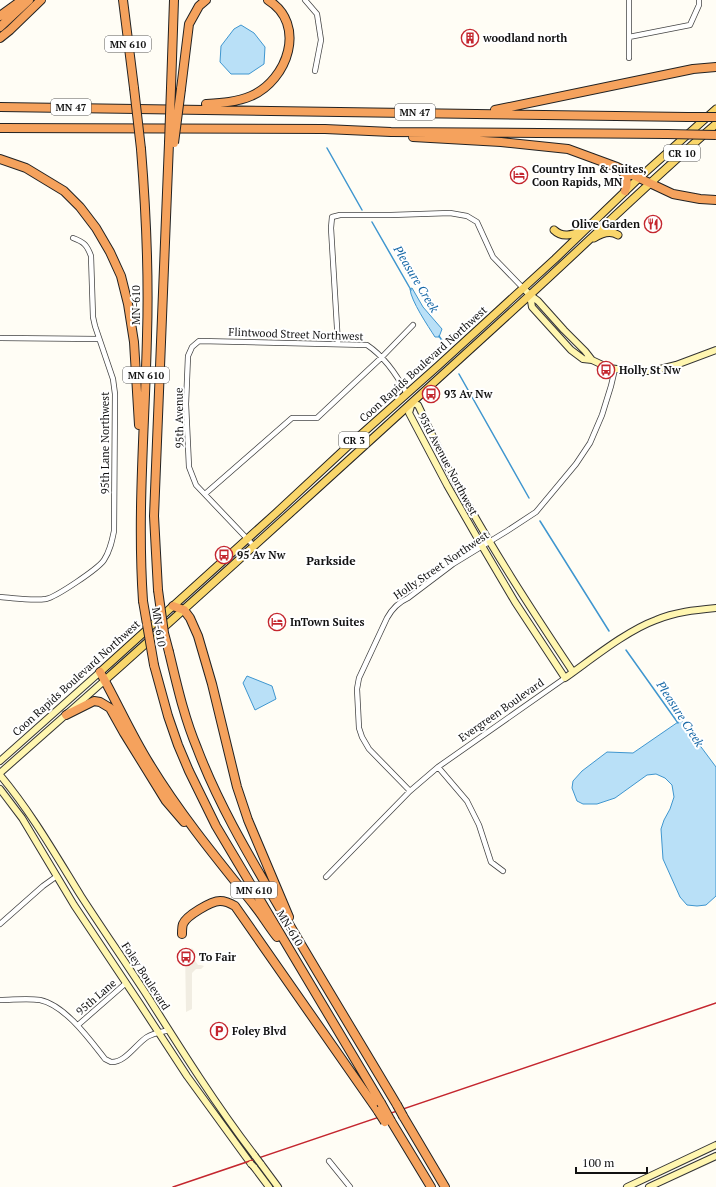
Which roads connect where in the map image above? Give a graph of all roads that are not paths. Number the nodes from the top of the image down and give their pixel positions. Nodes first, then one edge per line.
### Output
1 (22, 0) edge
2 (29, 0) edge
3 (41, 0) edge
4 (175, 0) edge
5 (206, 0) edge
6 (268, 0) edge
7 (305, 0) edge
8 (629, 0) edge
9 (123, 1) edge
10 (699, 3) edge
11 (0, 16) edge
12 (0, 27) edge
13 (630, 37) junction
14 (0, 38) edge
15 (629, 58) dead end
16 (716, 67) edge
17 (315, 71) dead end
18 (0, 107) edge
19 (143, 108) junction
20 (716, 109) edge
21 (480, 113) junction
22 (716, 117) edge
23 (716, 124) edge
24 (0, 128) edge
25 (392, 132) junction
26 (716, 135) edge
27 (171, 143) junction
28 (0, 159) edge
29 (617, 167) junction
30 (639, 178) junction
31 (649, 183) junction
32 (625, 191) junction
33 (716, 200) edge
34 (588, 226) junction
35 (554, 230) dead end
36 (618, 235) dead end
37 (73, 238) dead end
38 (575, 253) junction
39 (523, 288) junction
40 (530, 295) junction
41 (413, 325) dead end
42 (0, 338) edge
43 (99, 339) junction
44 (199, 341) joint
45 (338, 344) junction
46 (716, 350) edge
47 (382, 357) junction
48 (592, 360) junction
49 (616, 369) junction
50 (407, 394) junction
51 (412, 403) junction
52 (143, 444) junction
53 (205, 494) junction
54 (248, 539) junction
55 (490, 542) junction
56 (254, 546) junction
57 (482, 546) junction
58 (0, 597) edge
59 (173, 606) junction
60 (716, 608) edge
61 (184, 610) junction
62 (100, 672) junction
63 (573, 672) junction
64 (565, 678) junction
65 (104, 681) junction
66 (66, 715) junction
67 (0, 761) edge
68 (438, 767) junction
69 (0, 774) edge
70 (0, 789) edge
71 (410, 792) junction
72 (206, 846) junction
73 (503, 871) dead end
74 (57, 876) junction
75 (326, 877) dead end
76 (0, 924) edge
77 (182, 934) dead end
78 (301, 945) junction
79 (291, 952) junction
80 (126, 983) junction
81 (0, 1000) edge
82 (78, 1025) junction
83 (169, 1030) junction
84 (159, 1032) junction
85 (380, 1107) junction
86 (227, 1126) junction
87 (716, 1145) edge
88 (716, 1156) edge
89 (329, 1161) dead end
90 (428, 1183) edge
91 (662, 1184) edge
92 (269, 1187) edge
93 (278, 1187) edge
94 (350, 1187) edge
95 (445, 1187) edge
96 (626, 1187) edge
97 (649, 1187) edge

1 - 11 highway
2 - 12 highway
3 - 14 highway
4 - 27 highway, MN 610, bridge
5 - 27 highway, bridge
6 - 19 highway
7 - 17 street
8 - 13 street
9 - 52 highway, MN-610 / MN 610, bridge
10 - 13 street
13 - 15 street
16 - 21 highway
18 - 19 highway, MN 47
19 - 21 highway, MN 47
20 - 30 main road, Coon Rapids Boulevard Northwest / CR 10
21 - 22 highway, MN 47, bridge
23 - 31 main road, Coon Rapids Boulevard Northwest / CR 10
24 - 25 highway, MN 47
25 - 26 highway, MN 47, bridge
25 - 29 highway
27 - 78 highway, MN-610 / MN 610, bridge
28 - 52 highway
29 - 30 highway
29 - 32 highway
30 - 31 highway
30 - 32 main road, Coon Rapids Boulevard Northwest / CR 3
31 - 33 highway
31 - 38 main road, Coon Rapids Boulevard Northwest / CR 3
32 - 34 main road, Coon Rapids Boulevard Northwest / CR 3
34 - 35 main road
34 - 39 main road, Coon Rapids Boulevard Northwest / CR 3
36 - 38 main road
37 - 43 street, 95th Lane Northwest
38 - 40 main road, Coon Rapids Boulevard Northwest / CR 3
39 - 40 main road
39 - 45 street
39 - 50 main road, Coon Rapids Boulevard Northwest / CR 3
40 - 48 main road
40 - 48 main road
40 - 51 main road, Coon Rapids Boulevard Northwest / CR 3
41 - 47 street
42 - 43 street
43 - 58 street, 95th Lane Northwest
44 - 45 street, Flintwood Street Northwest
44 - 53 street, 95th Avenue
45 - 47 street, Flintwood Street Northwest
46 - 49 main road
47 - 50 street, Flintwood Street Northwest
47 - 53 street
48 - 49 main road
49 - 55 street, Holly Street Northwest
50 - 51 main road, Flintwood Street Northwest
50 - 54 main road, Coon Rapids Boulevard Northwest / CR 3
51 - 55 main road, 93rd Avenue Northwest
51 - 56 main road, Coon Rapids Boulevard Northwest / CR 3
51 - 57 main road, 93rd Avenue Northwest
52 - 79 highway, MN-610 / MN 610, bridge
53 - 54 street, 95th Avenue
54 - 56 street, 95th Avenue
54 - 59 main road, Coon Rapids Boulevard Northwest / CR 3
55 - 57 street, Holly Street Northwest
55 - 63 main road, 93rd Avenue Northwest
56 - 61 main road, Coon Rapids Boulevard Northwest / CR 3
57 - 64 main road, 93rd Avenue Northwest
57 - 71 street, Holly Street Northwest
59 - 61 highway
59 - 62 main road, Coon Rapids Boulevard Northwest / CR 3
60 - 63 main road, Evergreen Boulevard
61 - 65 main road, Coon Rapids Boulevard Northwest / CR 3
61 - 78 highway
62 - 65 highway
62 - 67 main road, Coon Rapids Boulevard Northwest / CR 3
63 - 64 main road, Evergreen Boulevard
64 - 68 street, Evergreen Boulevard
65 - 66 main road, Coon Rapids Boulevard Northwest / CR 3
65 - 72 highway
66 - 69 main road, Coon Rapids Boulevard Northwest / CR 3
66 - 72 highway
68 - 71 street, Evergreen Boulevard
68 - 73 street
69 - 83 main road, Foley Boulevard
70 - 74 main road, Foley Boulevard
71 - 75 street, Evergreen Boulevard
72 - 79 highway
74 - 76 street
74 - 80 main road, Foley Boulevard
77 - 85 highway
78 - 95 highway, MN-610 / MN 610, bridge
79 - 85 highway, MN-610 / MN 610
80 - 82 street, 95th Lane
80 - 84 main road, Foley Boulevard
81 - 82 street
82 - 84 street
83 - 84 street
83 - 86 main road, Foley Boulevard
84 - 86 main road, Foley Boulevard
85 - 90 highway, MN-610 / MN 610, bridge
86 - 92 main road, Foley Boulevard
86 - 93 main road, Foley Boulevard, bridge
87 - 96 main road
88 - 91 main road
89 - 94 street
91 - 97 main road

